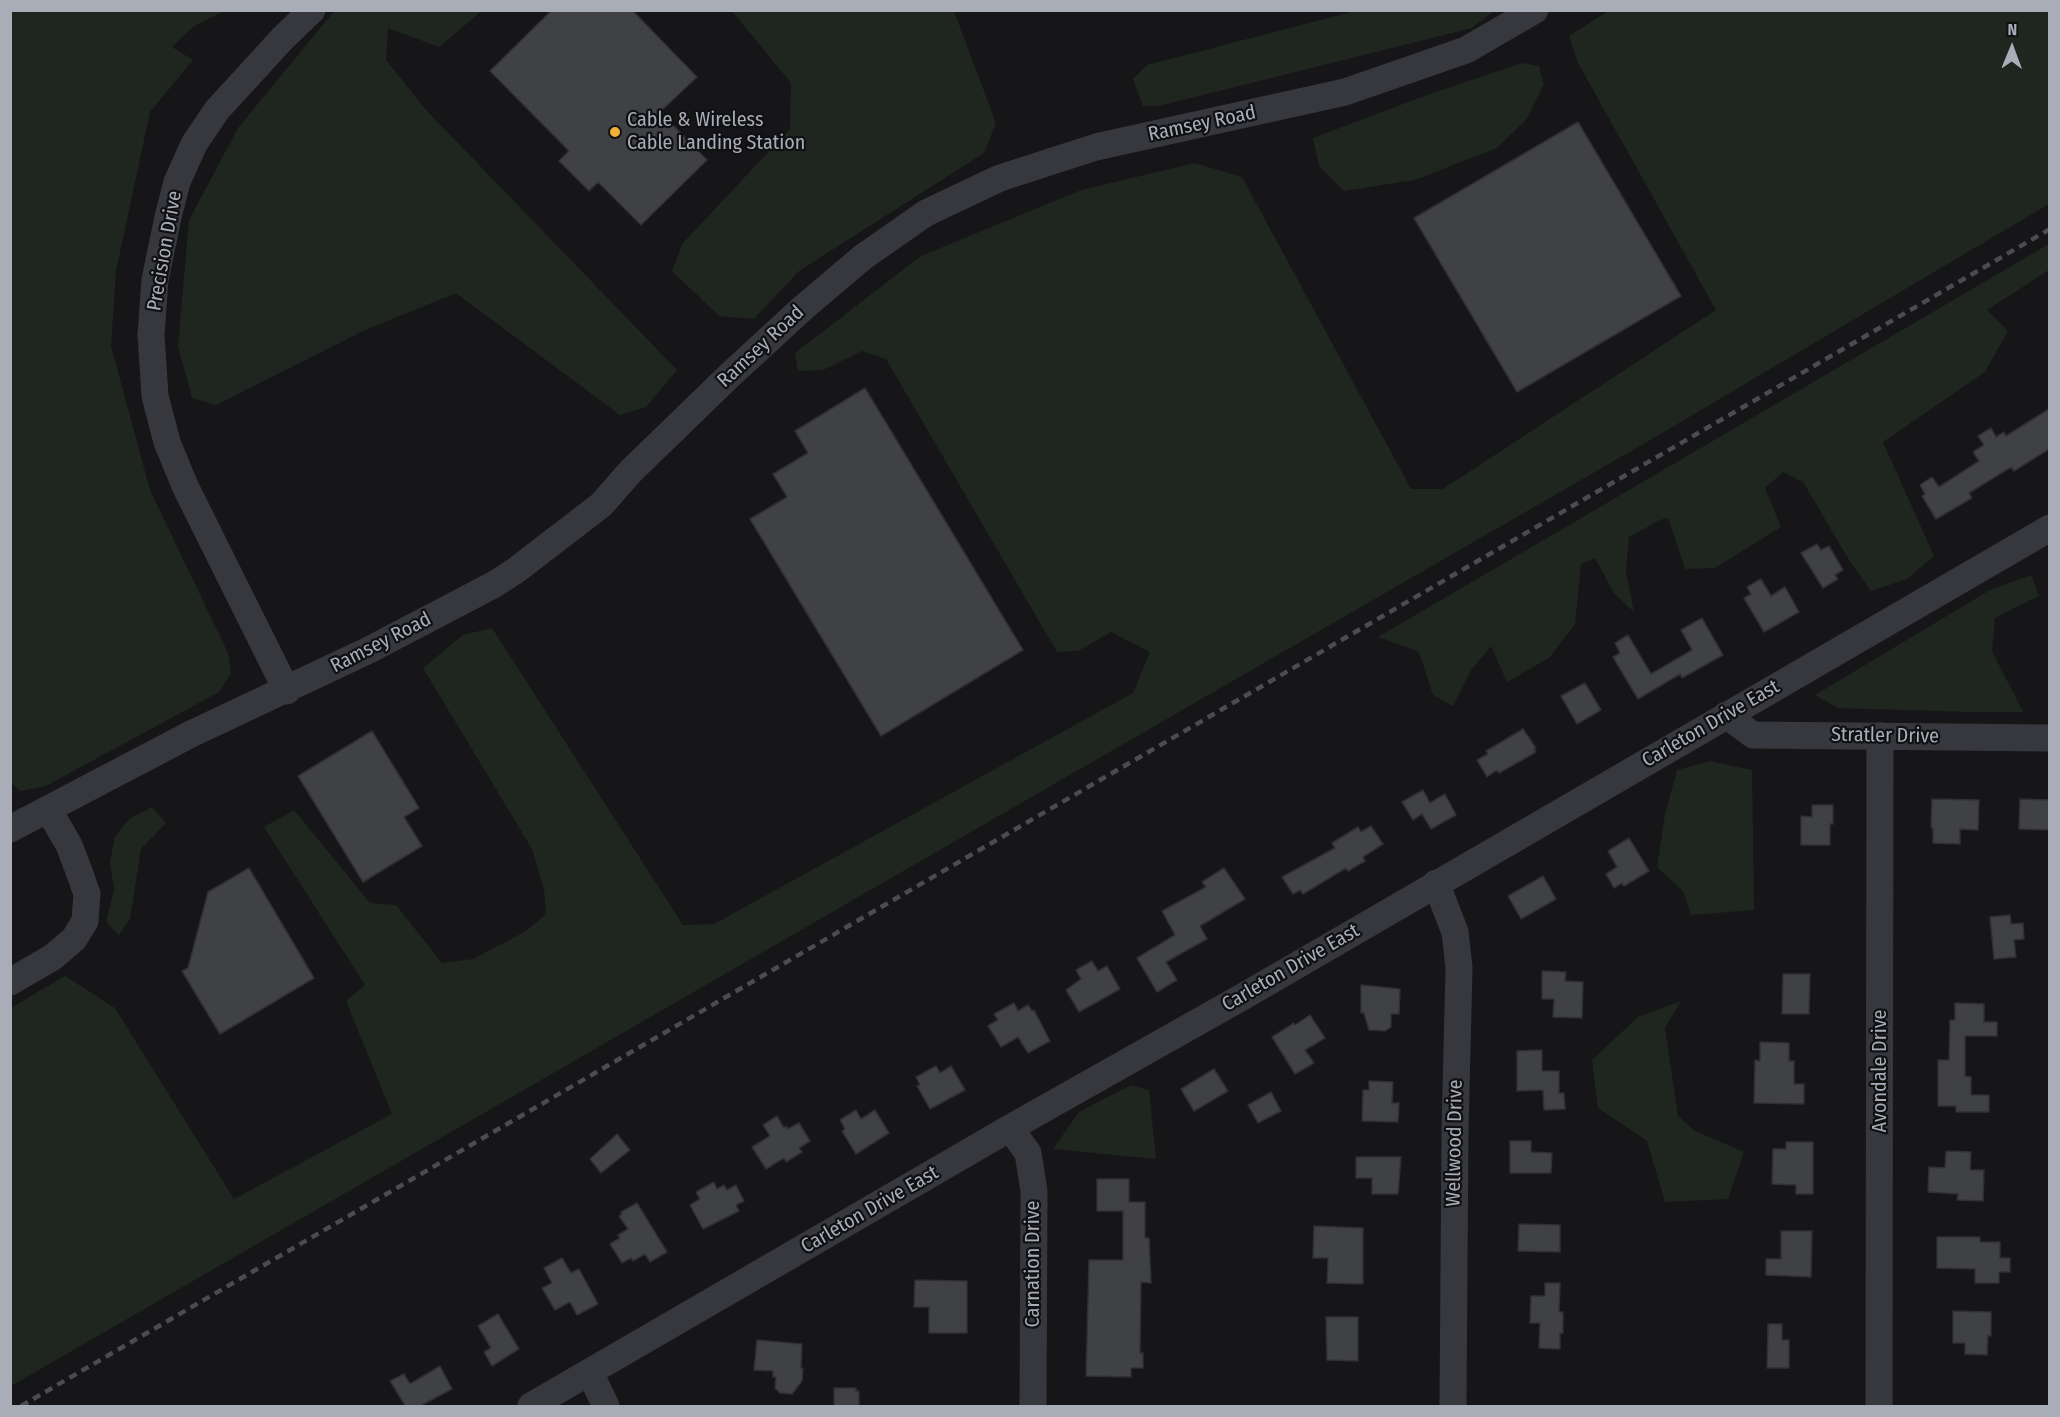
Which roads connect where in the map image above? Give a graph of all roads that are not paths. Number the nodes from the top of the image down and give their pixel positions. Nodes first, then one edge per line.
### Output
1 (312, 10) edge
2 (1535, 10) edge
3 (2049, 528) edge
4 (286, 691) junction
5 (1726, 716) junction
6 (1880, 736) junction
7 (2049, 738) edge
8 (48, 809) junction
9 (10, 829) edge
10 (1436, 883) junction
11 (10, 982) edge
12 (1010, 1128) junction
13 (590, 1373) junction
14 (531, 1407) edge
15 (606, 1407) edge
16 (1032, 1407) edge
17 (1453, 1407) edge
18 (1879, 1407) edge

1 - 4 street, Precision Drive
2 - 4 street, Ramsey Road
3 - 5 street, Carleton Drive East
4 - 8 street, Ramsey Road
5 - 6 street, Stratler Drive
5 - 10 street, Carleton Drive East
6 - 7 street, Stratler Drive
6 - 18 street, Avondale Drive
8 - 9 street, Ramsey Road
8 - 11 street
10 - 12 street, Carleton Drive East
10 - 17 street, Wellwood Drive
12 - 13 street, Carleton Drive East
12 - 16 street, Carnation Drive
13 - 14 street, Carleton Drive East
13 - 15 street

